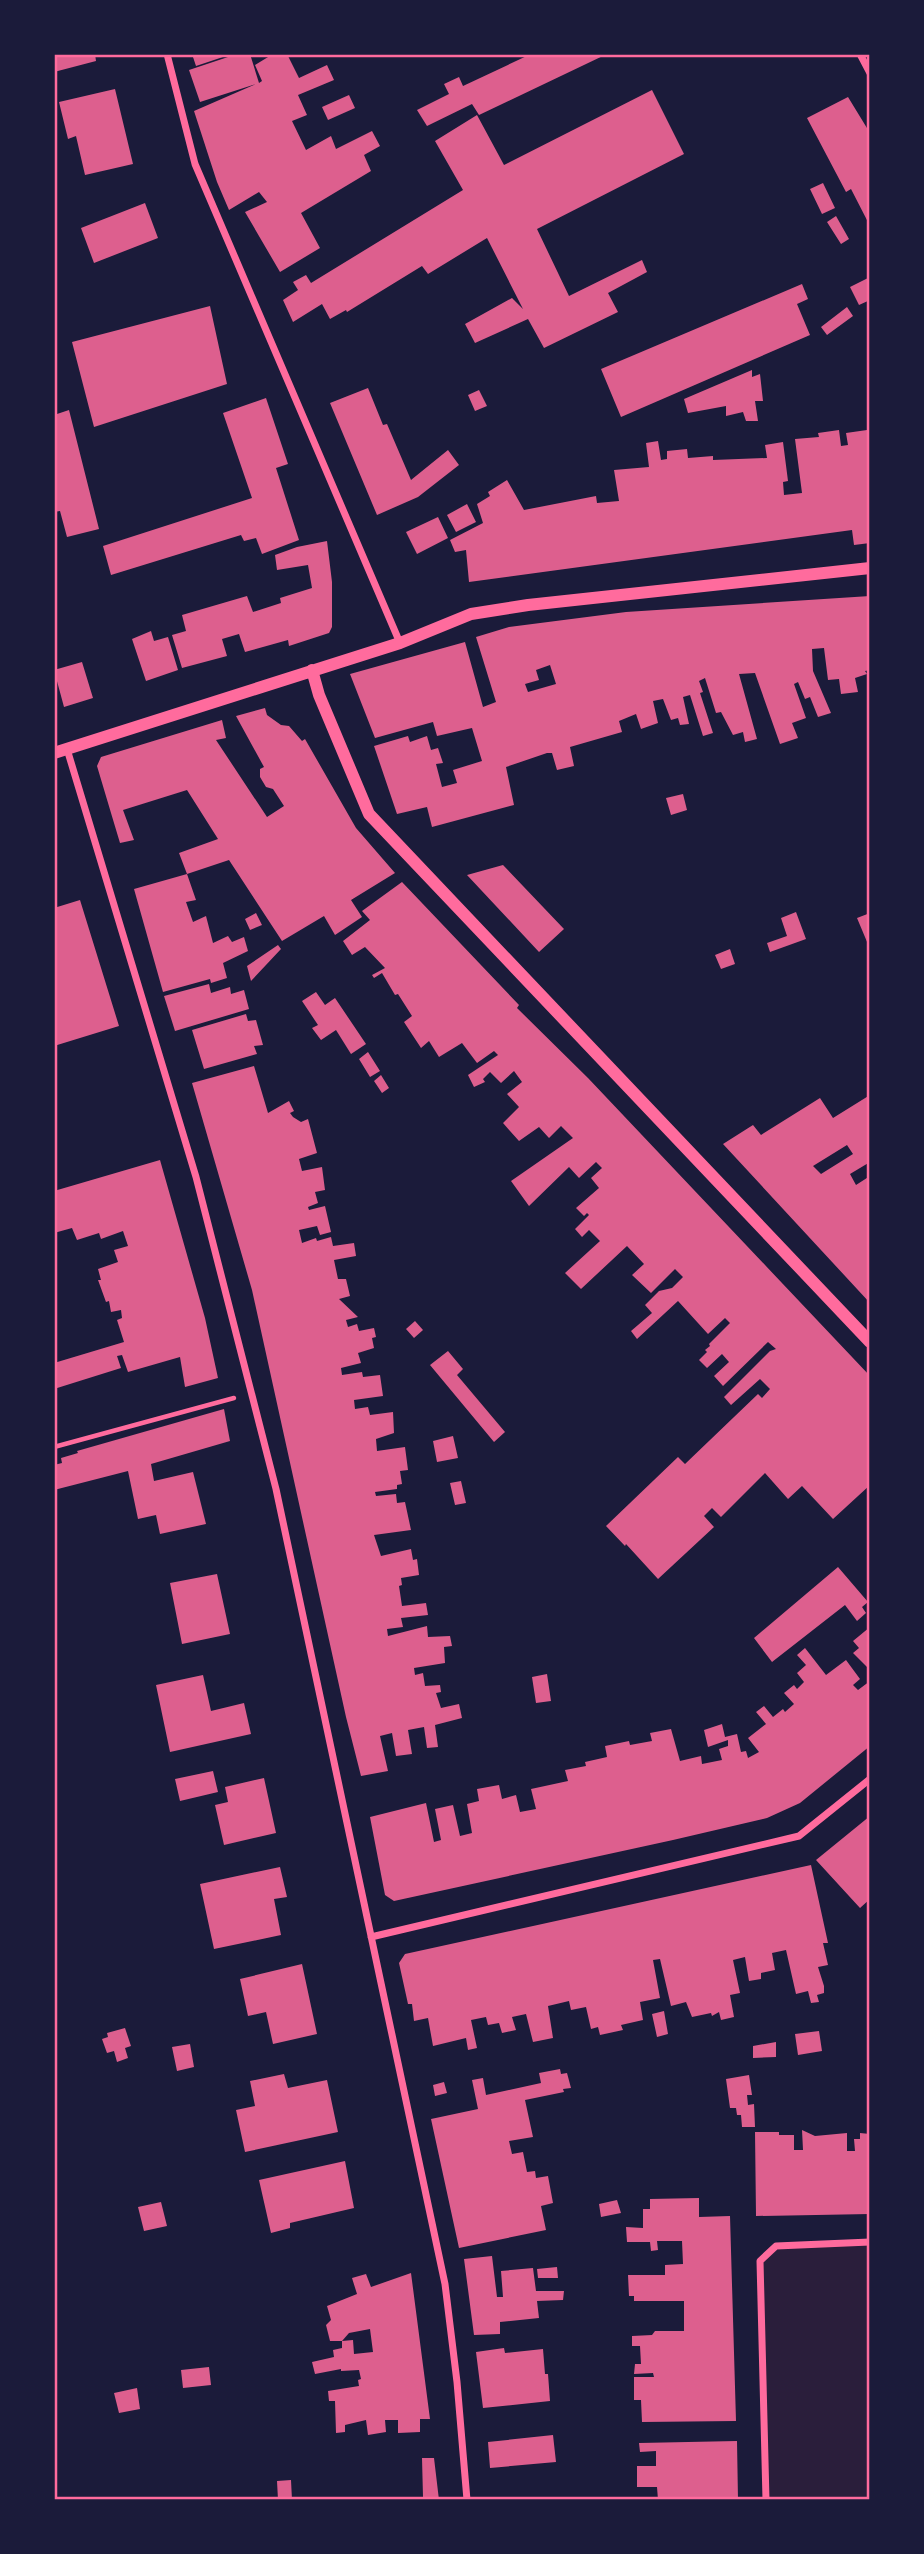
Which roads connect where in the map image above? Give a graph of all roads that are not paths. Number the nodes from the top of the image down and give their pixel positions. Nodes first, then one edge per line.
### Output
1 (167, 54) edge
2 (860, 54) edge
3 (870, 73) edge
4 (870, 568) edge
5 (400, 643) junction
6 (312, 670) junction
7 (61, 751) edge
8 (870, 1342) edge
9 (870, 1779) edge
10 (371, 1937) junction
11 (870, 2242) edge
12 (467, 2500) edge
13 (766, 2500) edge

1 - 5 street
2 - 3 street
4 - 5 street
5 - 6 street
6 - 7 street
6 - 8 street
7 - 10 street
9 - 10 street
10 - 12 street
11 - 13 street

